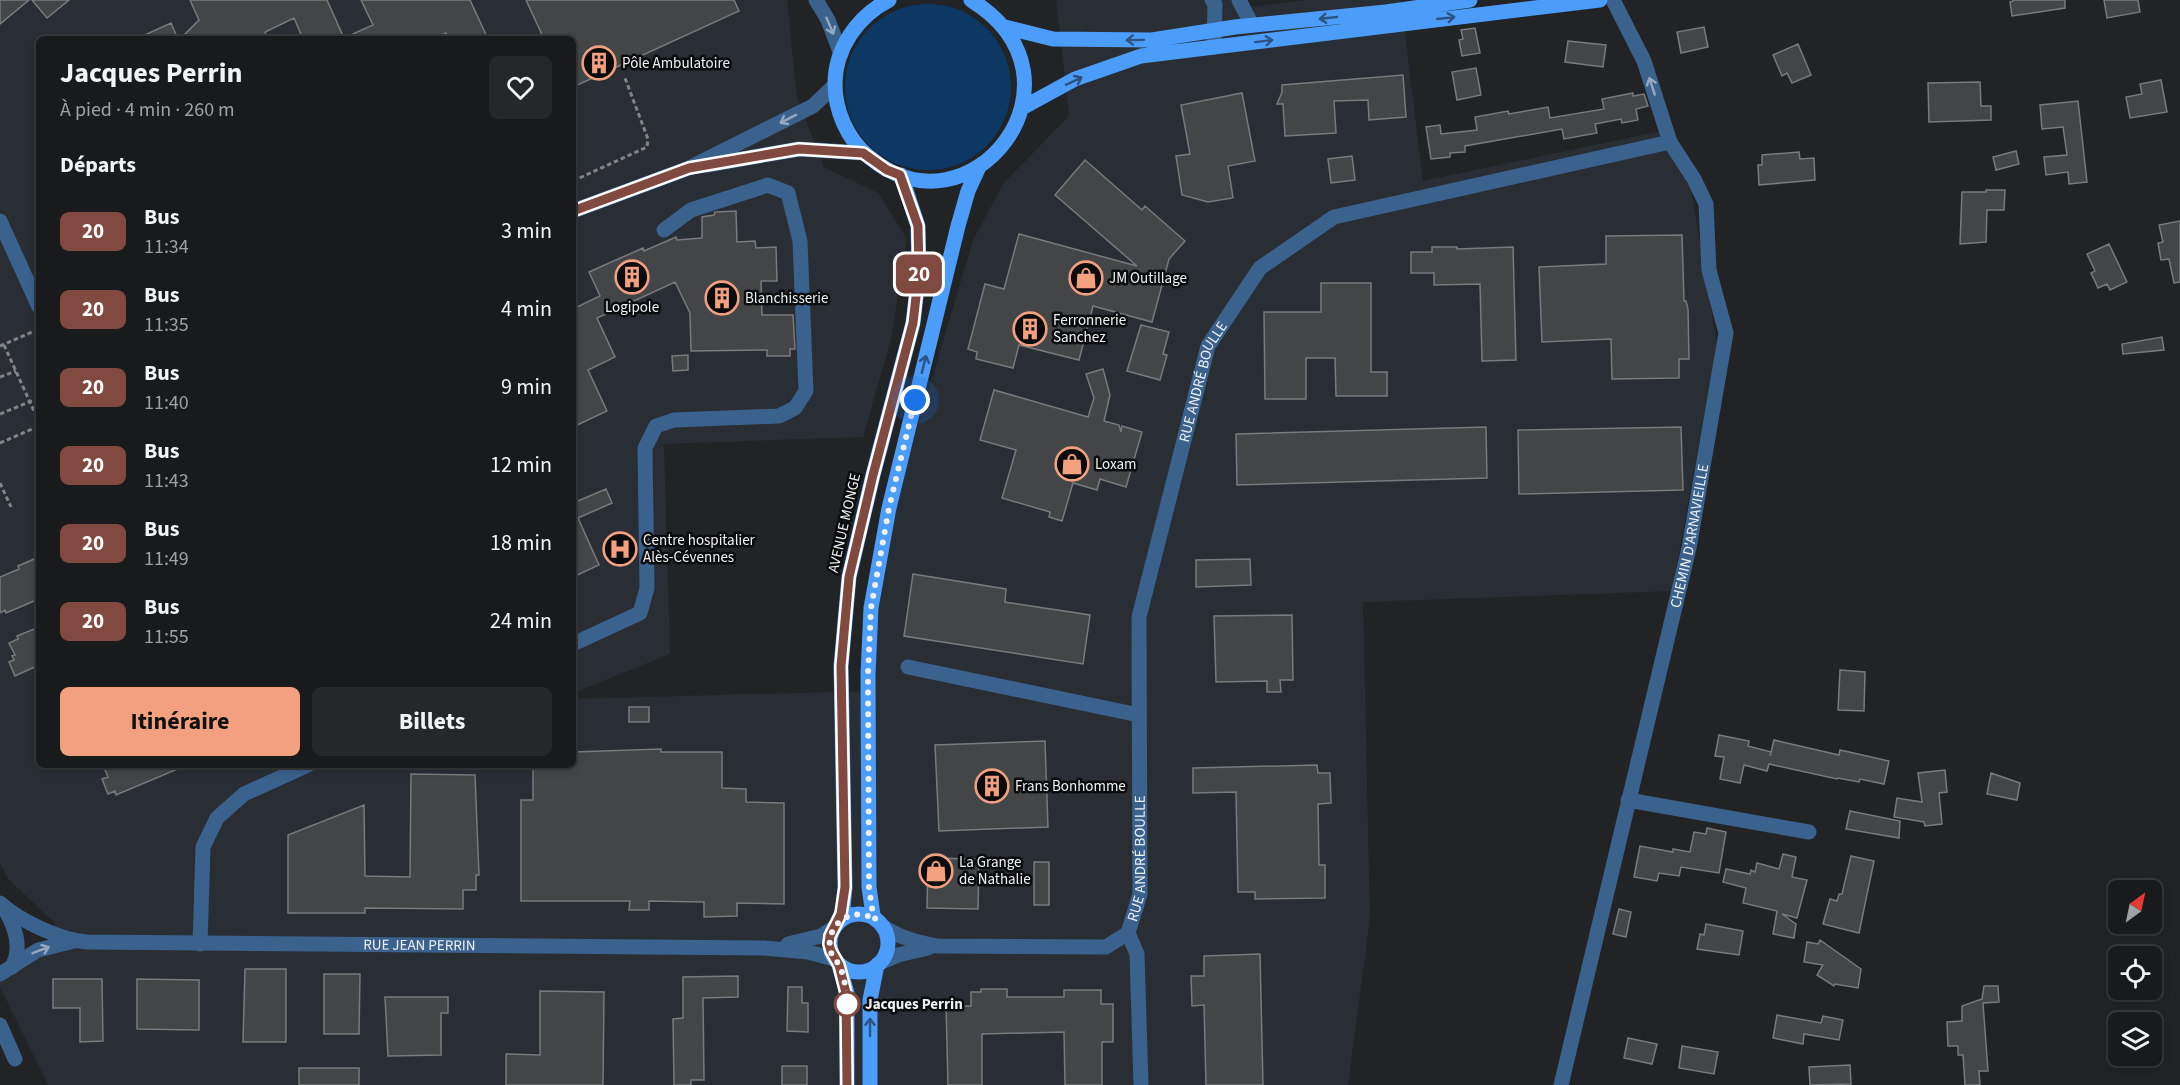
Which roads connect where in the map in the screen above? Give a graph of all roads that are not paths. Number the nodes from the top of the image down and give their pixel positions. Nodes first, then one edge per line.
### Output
1 (816, 0) edge
2 (971, 0) edge
3 (1212, 0) edge
4 (1239, 0) edge
5 (1470, 0) edge
6 (1600, 0) edge
7 (1613, 0) edge
8 (881, 1) edge
9 (987, 6) edge
10 (1252, 25) junction
11 (1005, 27) junction
12 (1213, 30) junction
13 (1214, 47) junction
14 (841, 54) junction
15 (835, 84) junction
16 (1022, 108) junction
17 (1670, 142) junction
18 (863, 153) junction
19 (979, 167) junction
20 (689, 168) junction
21 (900, 175) junction
22 (576, 210) edge
23 (0, 221) edge
24 (664, 230) dead end
25 (36, 300) edge
26 (576, 643) edge
27 (908, 667) dead end
28 (1139, 715) junction
29 (301, 768) edge
30 (1629, 800) junction
31 (1809, 832) dead end
32 (1, 904) edge
33 (879, 923) junction
34 (836, 925) junction
35 (1128, 933) junction
36 (74, 941) junction
37 (200, 944) junction
38 (937, 946) junction
39 (764, 948) junction
40 (837, 962) junction
41 (878, 964) junction
42 (6, 970) edge
43 (0, 1025) edge
44 (15, 1059) dead end
45 (847, 1085) edge
46 (870, 1085) edge
47 (1141, 1085) edge
48 (1561, 1085) edge

1 -> 14 street
2 - 9 main road
3 - 12 street
4 - 10 street
5 -> 10 main road
13 -> 6 main road
17 -> 7 street, CHEMIN D'ARNAVIEILLE
8 - 14 main road
9 - 11 main road
10 - 12 main road
12 -> 11 main road
11 - 16 main road
12 - 13 street
16 -> 13 main road
14 - 15 main road
15 - 18 main road
15 -> 20 street
16 - 19 main road
17 - 28 street, RUE ANDRÉ BOULLE
17 - 30 street, CHEMIN D'ARNAVIEILLE
18 - 20 street
18 - 21 main road
19 - 21 main road
33 -> 19 main road
20 - 22 street
21 - 34 main road, AVENUE MONGE
23 - 25 street
24 - 26 street
27 - 28 street
28 - 35 street, RUE ANDRÉ BOULLE
29 - 37 street
30 - 31 street
30 - 48 street, CHEMIN D'ARNAVIEILLE
32 - 36 street
32 - 42 street
33 - 34 main road
33 - 38 street, RUE ANDRÉ BOULLE
33 - 41 main road
34 - 39 street, RUE JEAN PERRIN
34 - 40 main road
35 - 38 street, RUE ANDRÉ BOULLE
35 - 47 street, RUE ANDRÉ BOULLE
36 - 37 street, RUE JEAN PERRIN
42 -> 36 street
37 - 39 street, RUE JEAN PERRIN
38 - 41 street, RUE ANDRÉ BOULLE
39 - 40 street, RUE JEAN PERRIN
40 - 41 main road
40 - 45 main road
46 -> 41 main road
43 - 44 street

